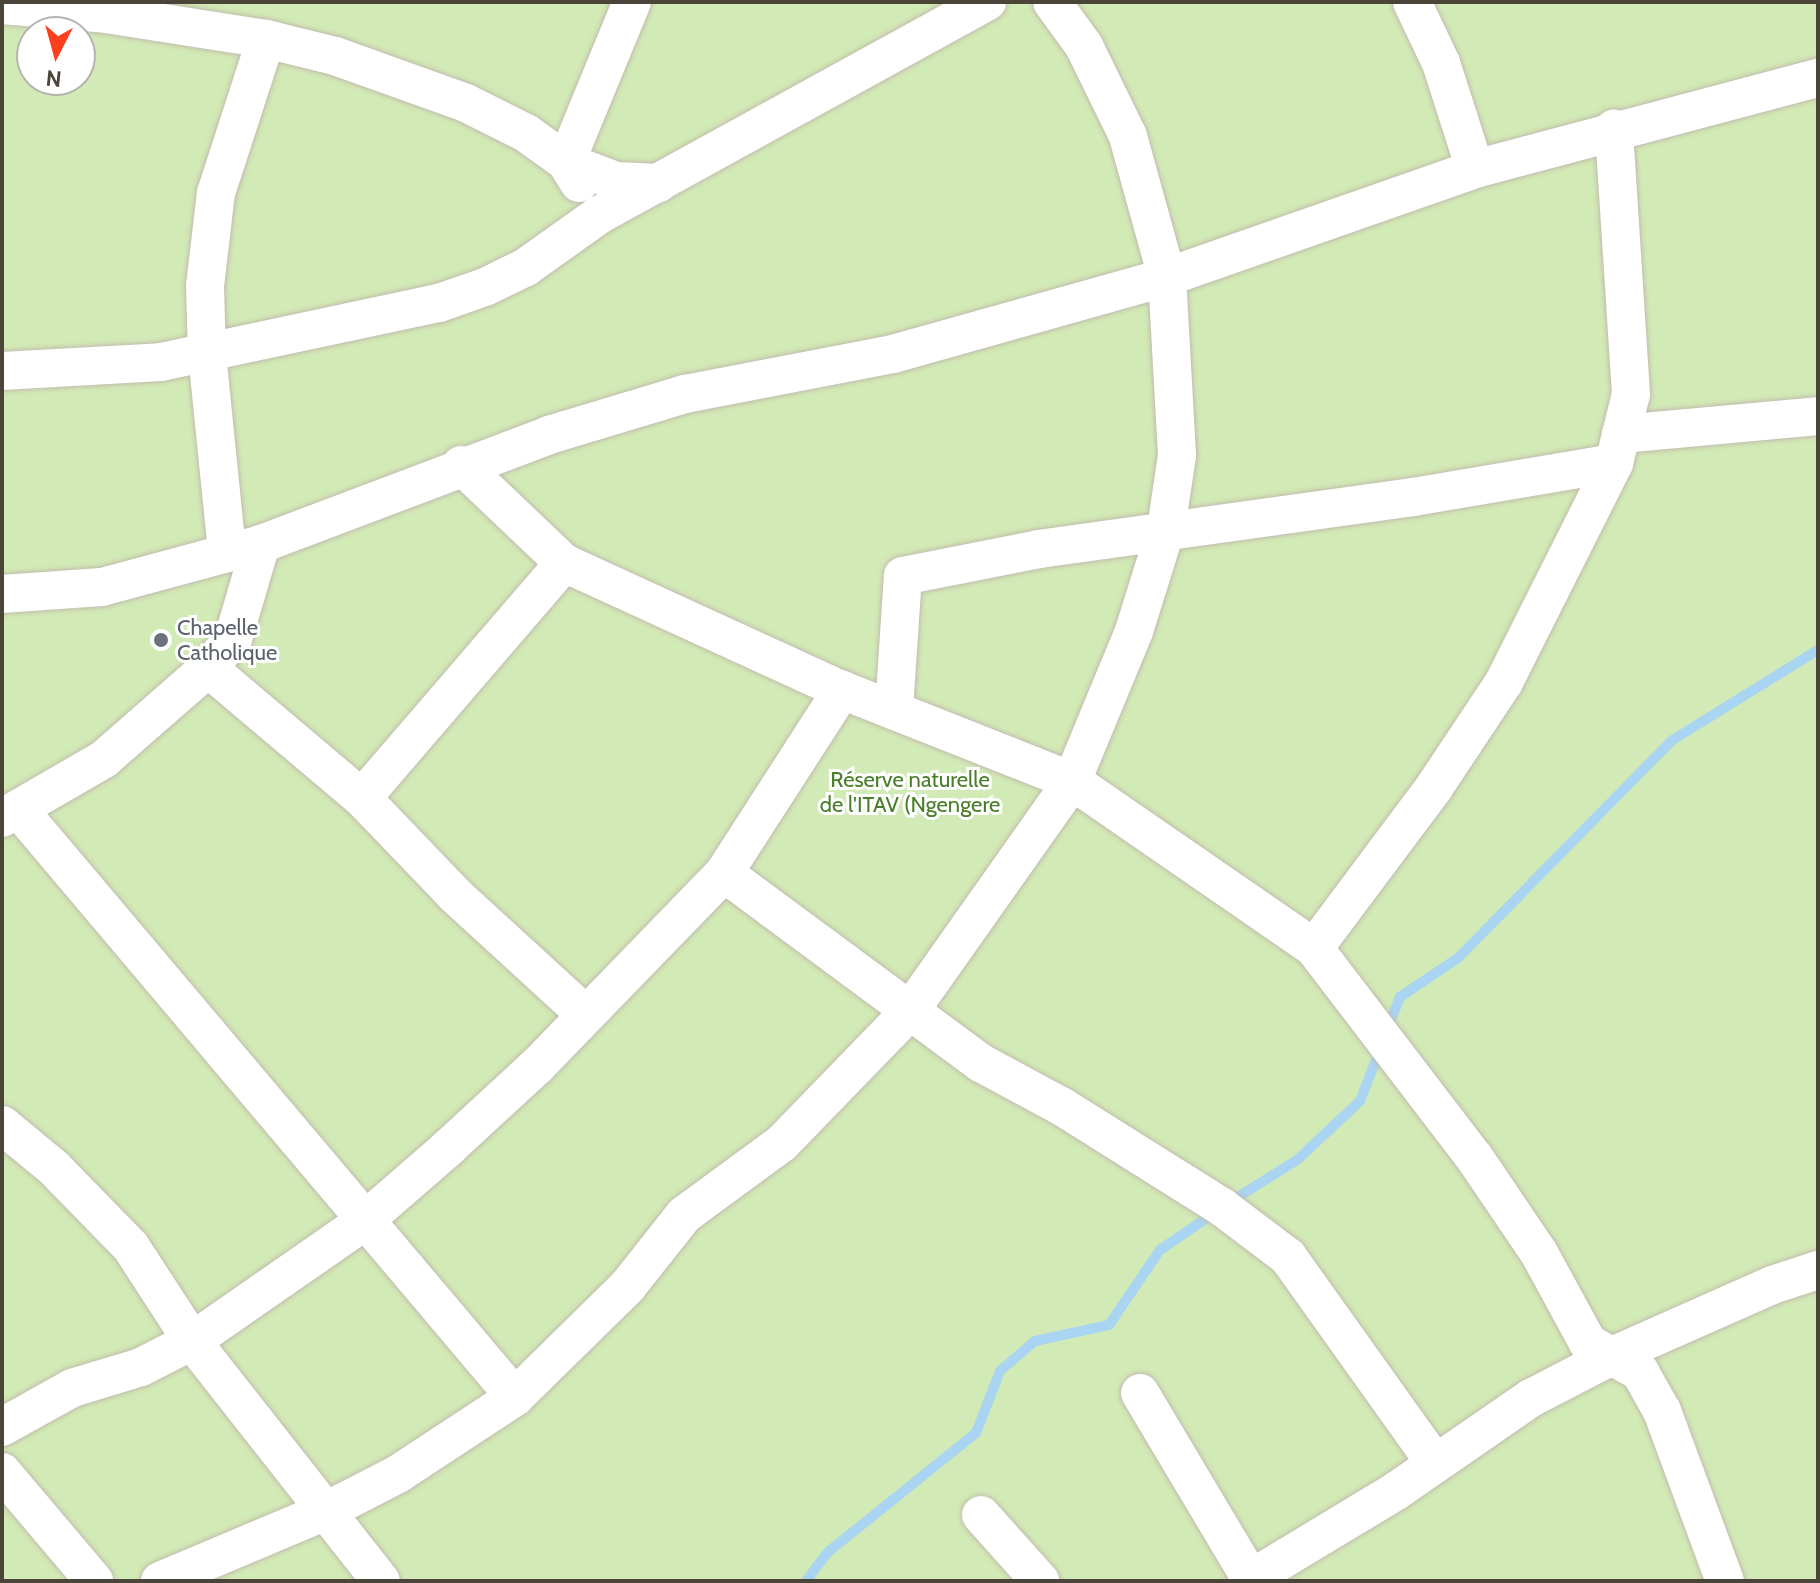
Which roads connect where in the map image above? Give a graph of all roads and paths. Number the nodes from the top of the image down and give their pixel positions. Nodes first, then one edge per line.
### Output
1 (632, 2) edge
2 (987, 2) edge
3 (1052, 2) edge
4 (1412, 2) edge
5 (2, 5) edge
6 (266, 39) junction
7 (1818, 78) edge
8 (1614, 129) junction
9 (566, 162) junction
10 (1475, 169) junction
11 (659, 183) junction
12 (599, 215) junction
13 (1167, 277) junction
14 (207, 354) junction
15 (2, 371) edge
16 (1818, 416) edge
17 (1618, 448) junction
18 (461, 465) junction
19 (1166, 529) junction
20 (244, 547) junction
21 (564, 563) junction
22 (2, 594) edge
23 (208, 668) junction
24 (842, 690) junction
25 (894, 710) junction
26 (1072, 781) junction
27 (362, 798) junction
28 (11, 815) edge
29 (724, 873) junction
30 (1314, 948) junction
31 (910, 1011) junction
32 (584, 1013) junction
33 (2, 1125) edge
34 (363, 1222) junction
35 (1818, 1270) edge
36 (192, 1341) junction
37 (1612, 1356) junction
38 (1140, 1393) dead end
39 (515, 1397) junction
40 (2, 1427) edge
41 (1434, 1462) junction
42 (2, 1472) edge
43 (328, 1510) junction
44 (981, 1515) dead end
45 (1250, 1580) edge
46 (94, 1581) edge
47 (160, 1581) edge
48 (381, 1581) edge
49 (1040, 1581) edge
50 (1725, 1581) edge

1 - 9 street
2 - 11 street
3 - 13 street
4 - 10 street
5 - 6 street
6 - 9 street
6 - 14 street
7 - 8 street
8 - 10 street
8 - 17 street
9 - 11 street
9 - 12 street
10 - 13 street
11 - 12 street
12 - 14 street
13 - 18 street
13 - 19 street
14 - 15 street
14 - 20 street
16 - 17 street
17 - 19 street
17 - 30 street
18 - 20 street
18 - 21 street
19 - 25 street
19 - 26 street
20 - 22 street
20 - 23 street
21 - 24 street
21 - 27 street
23 - 27 street
23 - 28 street
24 - 25 street
24 - 29 street
25 - 26 street
26 - 30 street
26 - 31 street
27 - 32 street
28 - 34 street
29 - 31 street
29 - 32 street
30 - 37 street
31 - 39 street
31 - 41 street
32 - 34 street
33 - 36 street
34 - 36 street
34 - 39 street
35 - 37 street
36 - 40 street
36 - 43 street
37 - 41 street
37 - 50 street
38 - 45 street
39 - 43 street
41 - 45 street
42 - 46 street
43 - 47 street
43 - 48 street
44 - 49 street

